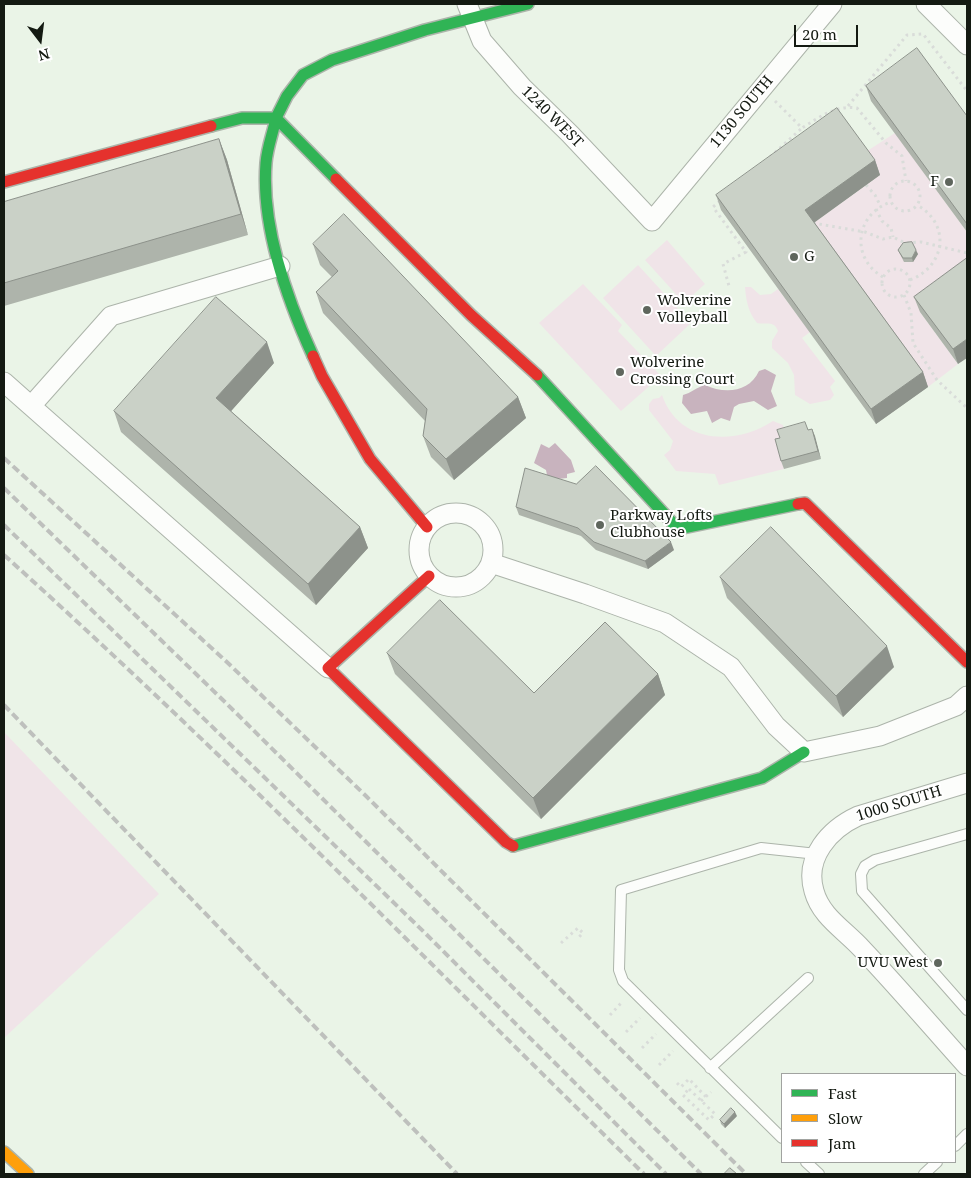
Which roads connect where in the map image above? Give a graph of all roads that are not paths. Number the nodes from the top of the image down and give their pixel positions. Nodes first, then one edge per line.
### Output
1 (528, 4) edge
2 (832, 4) edge
3 (926, 4) edge
4 (469, 10) edge
5 (967, 45) edge
6 (276, 118) junction
7 (4, 182) edge
8 (652, 220) joint
9 (280, 266) junction
10 (4, 382) edge
11 (31, 406) junction
12 (427, 527) junction
13 (491, 563) junction
14 (429, 576) junction
15 (967, 662) edge
16 (328, 668) junction
17 (967, 696) edge
18 (804, 752) junction
19 (967, 783) edge
20 (967, 834) edge
21 (817, 854) junction
22 (808, 978) dead end
23 (967, 1010) edge
24 (967, 1066) edge
25 (710, 1068) junction
26 (967, 1134) edge
27 (781, 1137) edge
28 (956, 1145) edge
29 (4, 1152) edge
30 (807, 1163) edge
31 (937, 1163) edge
32 (28, 1174) edge
33 (819, 1174) edge
34 (924, 1174) edge

1 - 4 main road
2 - 8 street, 1130 SOUTH
3 - 5 street
4 - 6 main road
4 - 8 street, 1240 WEST
6 - 7 main road
6 - 9 main road
6 - 15 main road
9 - 11 street
9 - 12 main road
10 - 11 street
11 - 16 street
12 - 13 street
12 - 14 street
13 - 14 street
13 - 18 street
14 - 16 main road
16 - 18 main road
17 - 18 street
19 - 21 street, 1000 SOUTH
20 - 23 lane
21 - 24 street, 1000 SOUTH
21 - 25 lane
22 - 25 lane
25 - 27 lane
26 - 28 lane
29 - 32 main road
30 - 33 lane
31 - 34 lane

